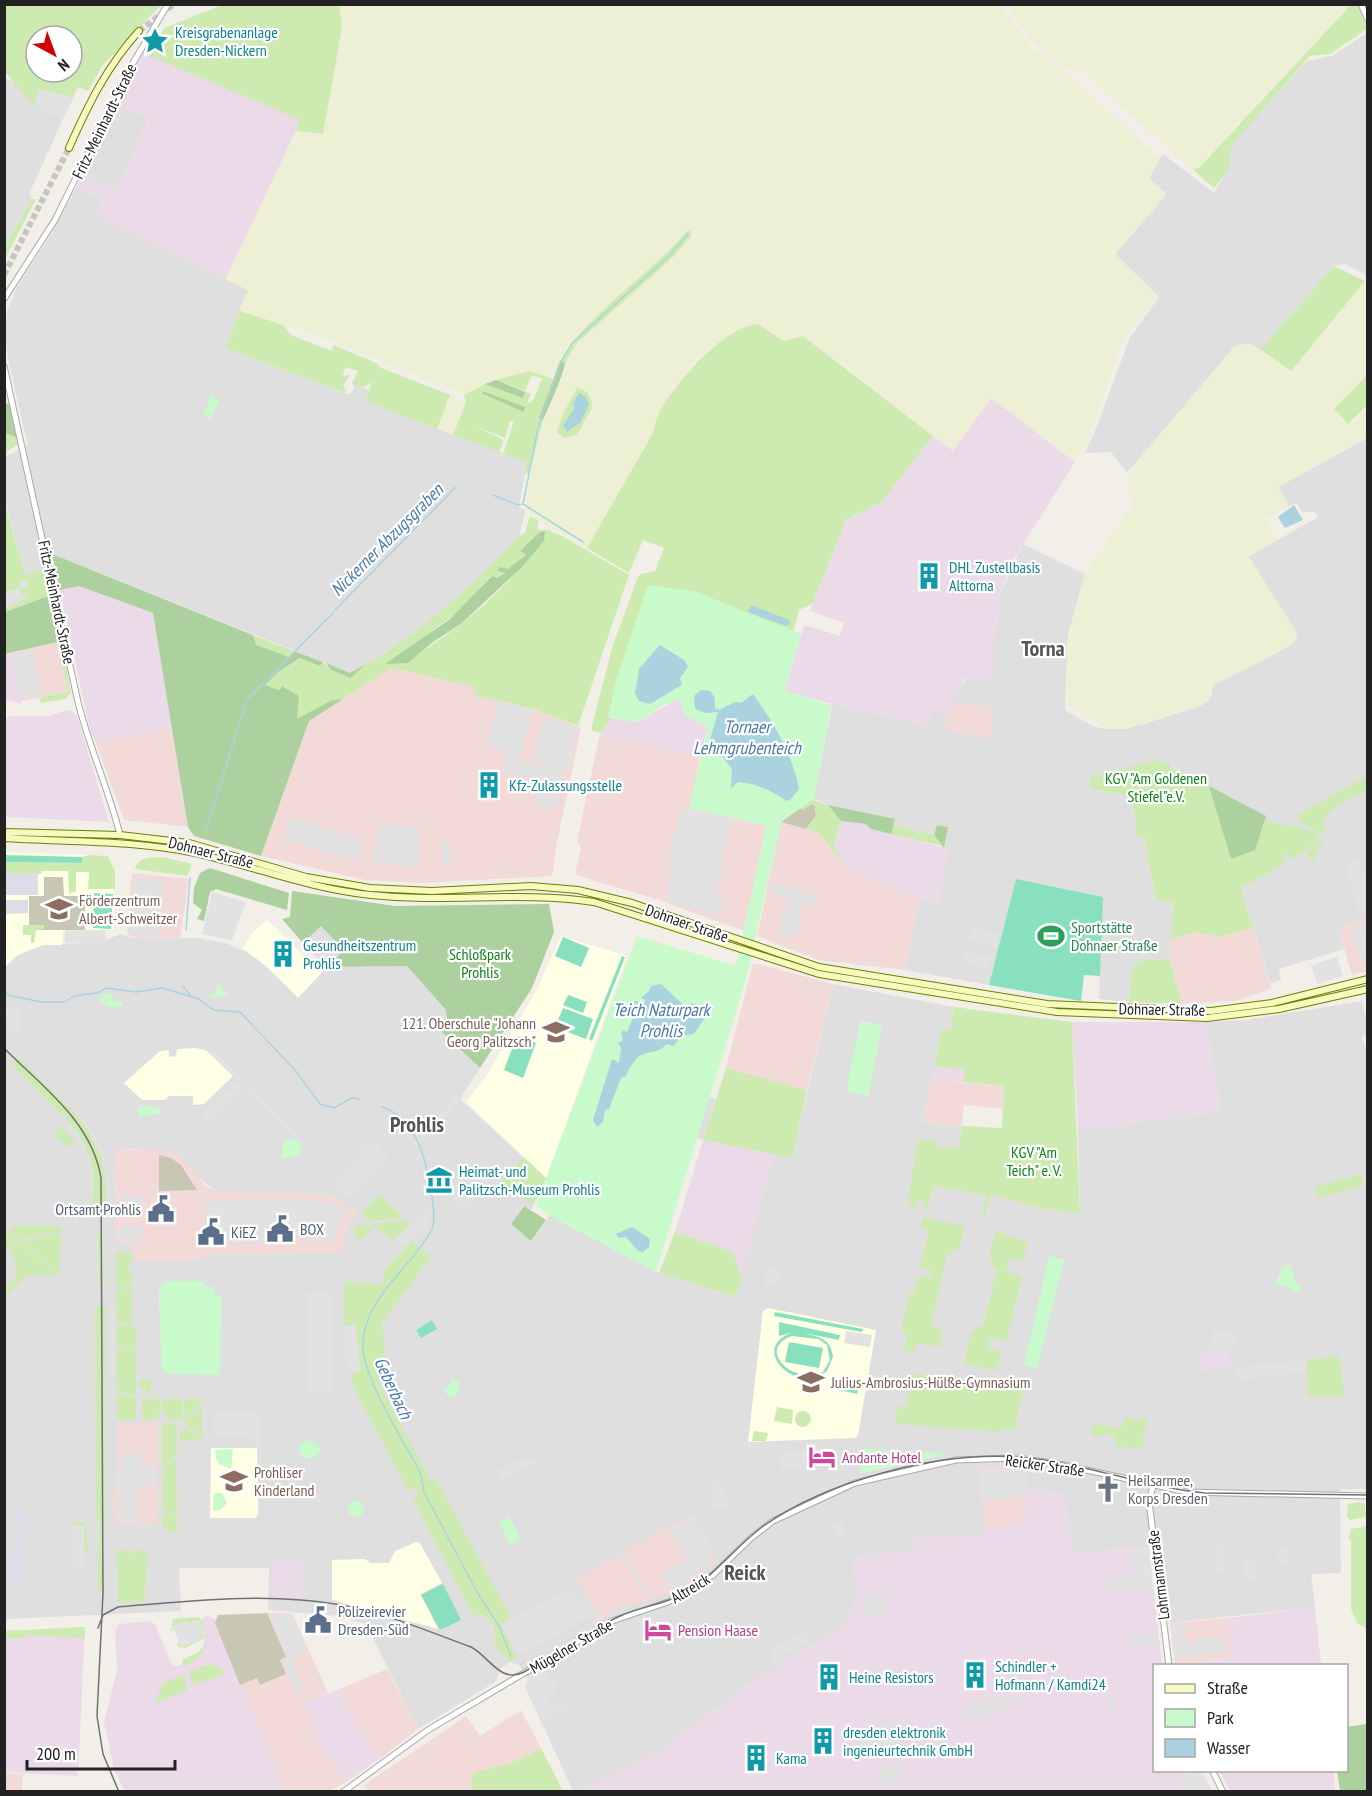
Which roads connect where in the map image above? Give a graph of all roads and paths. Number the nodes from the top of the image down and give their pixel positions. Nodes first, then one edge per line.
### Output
1 (168, 4) edge
2 (1361, 4) edge
3 (1368, 20) edge
4 (139, 32) tunnel mouth
5 (69, 148) tunnel mouth
6 (4, 299) edge
7 (4, 366) edge
8 (4, 832) edge
9 (120, 835) junction
10 (4, 838) edge
11 (1368, 979) edge
12 (1368, 989) edge
13 (1154, 1486) junction
14 (1368, 1496) edge
15 (741, 1547) joint
16 (630, 1613) joint
17 (1169, 1664) edge
18 (1213, 1772) edge
19 (345, 1790) edge
20 (1223, 1791) edge

1 - 6 street, Fritz-Meinhardt-Straße
2 - 3 street
4 - 5 main road
7 - 9 street, Fritz-Meinhardt-Straße
8 - 9 main road, Dohnaer Straße
9 - 11 main road, Dohnaer Straße
10 - 12 main road, Dohnaer Straße
13 - 14 street, Reicker Straße
13 - 15 street, Reicker Straße
13 - 17 street, Lohrmannstraße
15 - 16 street, Altreick
16 - 19 street, Mügelner Straße
18 - 20 street

